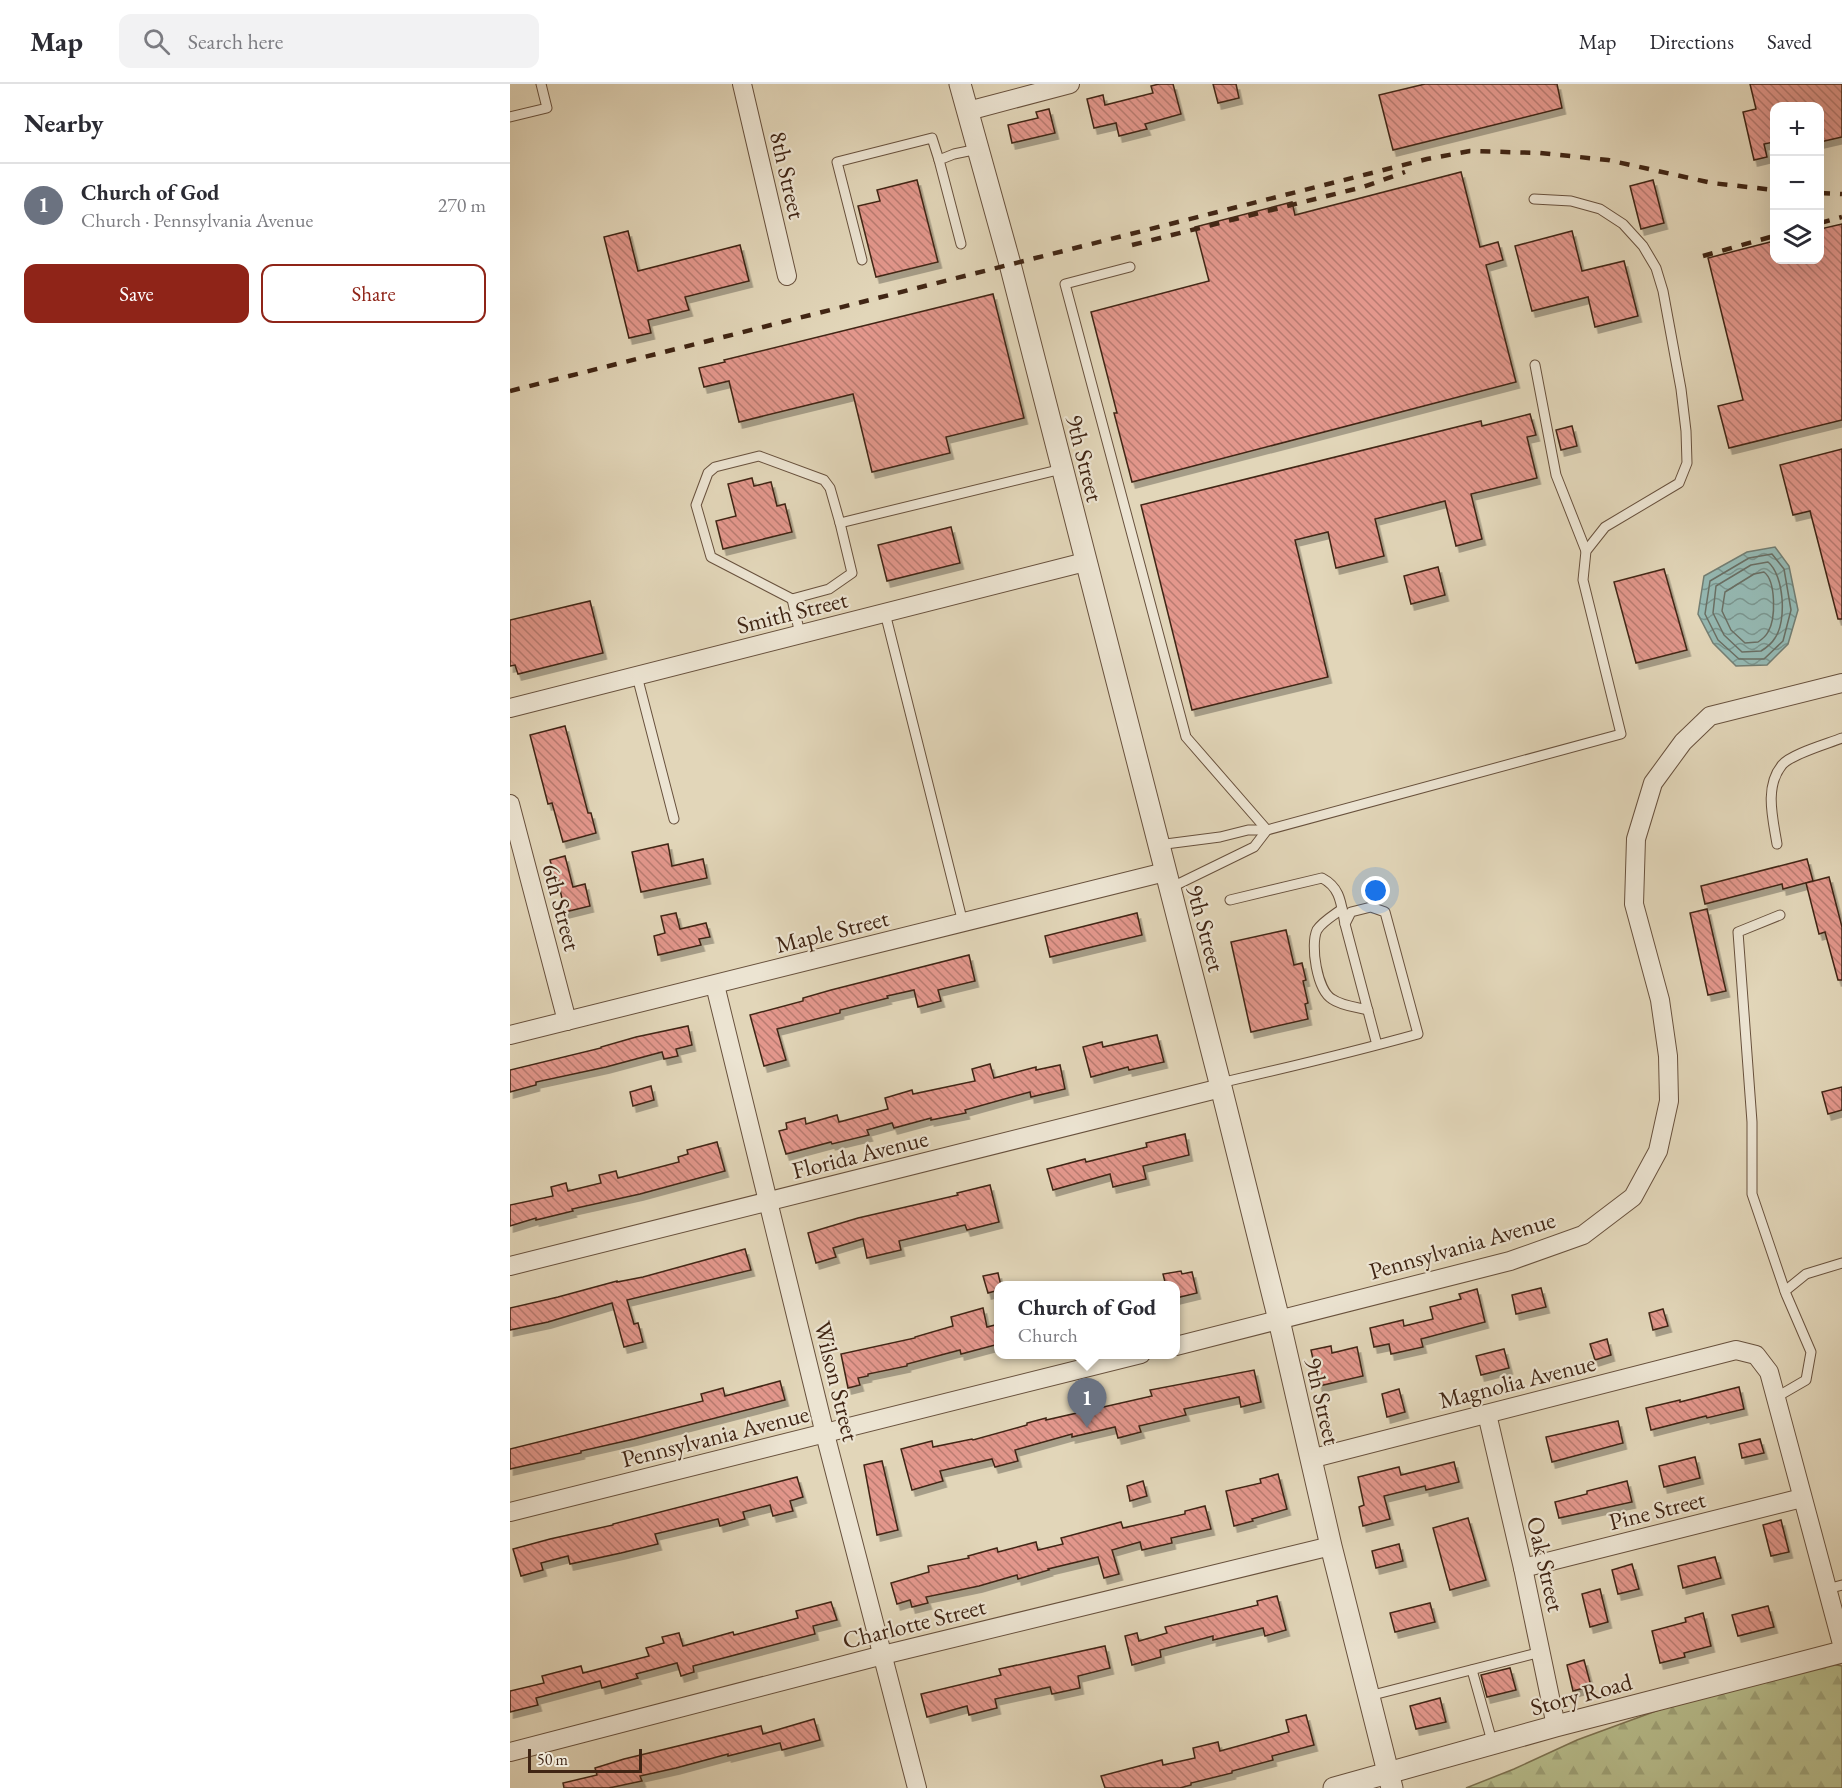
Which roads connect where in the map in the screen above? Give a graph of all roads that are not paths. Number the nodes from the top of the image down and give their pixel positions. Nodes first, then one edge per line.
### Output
1 (541, 84) edge
2 (742, 84) edge
3 (960, 84) edge
4 (1070, 84) edge
5 (968, 111) junction
6 (510, 117) edge
7 (978, 148) junction
8 (939, 160) junction
9 (1534, 199) dead end
10 (960, 244) dead end
11 (862, 260) dead end
12 (1130, 267) dead end
13 (787, 276) dead end
14 (1534, 365) dead end
15 (1062, 469) junction
16 (840, 523) junction
17 (1586, 551) junction
18 (1085, 562) junction
19 (792, 599) junction
20 (885, 613) junction
21 (800, 634) junction
22 (637, 676) junction
23 (1842, 683) edge
24 (510, 708) edge
25 (1842, 738) edge
26 (510, 804) edge
27 (674, 819) dead end
28 (1267, 830) junction
29 (1777, 844) dead end
30 (1158, 845) junction
31 (1167, 880) junction
32 (1230, 900) dead end
33 (1342, 909) junction
34 (1780, 915) dead end
35 (963, 922) junction
36 (1346, 924) junction
37 (715, 985) junction
38 (1368, 1010) junction
39 (567, 1022) junction
40 (510, 1035) edge
41 (1377, 1045) junction
42 (1221, 1086) junction
43 (769, 1201) junction
44 (1842, 1263) edge
45 (510, 1266) edge
46 (1785, 1291) junction
47 (1279, 1320) junction
48 (1180, 1345) edge
49 (1121, 1359) edge
50 (1775, 1398) junction
51 (1487, 1414) junction
52 (825, 1434) junction
53 (1310, 1459) junction
54 (1802, 1498) junction
55 (510, 1512) edge
56 (1331, 1546) junction
57 (1523, 1568) junction
58 (1834, 1587) edge
59 (1842, 1644) edge
60 (1842, 1652) edge
61 (1541, 1653) junction
62 (883, 1655) junction
63 (1472, 1670) junction
64 (1369, 1696) junction
65 (1556, 1726) junction
66 (1493, 1745) junction
67 (510, 1752) edge
68 (1390, 1781) edge
69 (917, 1788) edge
70 (1334, 1788) edge

1 - 6 lane
2 - 13 street, 8th Street
3 - 5 street, 9th Street
4 - 5 street
5 - 7 street, 9th Street
7 - 8 lane
7 - 15 street, 9th Street
8 - 10 lane
8 - 11 lane
9 - 17 lane
12 - 28 lane
14 - 17 lane
15 - 16 lane
15 - 18 street, 9th Street
16 - 19 lane
16 - 19 lane
17 - 28 lane
18 - 20 street, Smith Street
18 - 30 street, 9th Street
19 - 21 lane
20 - 21 street, Smith Street
20 - 35 lane
21 - 22 street, Smith Street
22 - 24 street, Smith Street
22 - 27 lane
23 - 47 street, Pennsylvania Avenue
25 - 29 lane
26 - 39 street, 6th Street
28 - 30 lane
28 - 31 lane
30 - 31 street, 9th Street
31 - 35 street, Maple Street
31 - 42 street, 9th Street
32 - 33 lane
33 - 36 lane
33 - 38 lane
34 - 46 lane
35 - 37 street, Maple Street
36 - 38 lane
36 - 41 lane
37 - 39 street, Maple Street
37 - 43 street, Wilson Street
38 - 41 lane
39 - 40 street, Maple Street
41 - 42 lane
42 - 43 street, Florida Avenue
42 - 47 street, 9th Street
43 - 45 street, Florida Avenue
43 - 52 street, Wilson Street
44 - 46 lane
46 - 50 lane
47 - 48 street, Pennsylvania Avenue
47 - 53 street, 9th Street
49 - 52 street, Pennsylvania Avenue
50 - 51 street, Magnolia Avenue
50 - 54 street
51 - 53 street, Magnolia Avenue
51 - 57 street, Oak Street
52 - 55 street, Pennsylvania Avenue
52 - 62 street, Wilson Street
53 - 56 street, 9th Street
54 - 57 street, Pine Street
54 - 58 street
56 - 62 street, Charlotte Street
56 - 64 street, 9th Street
57 - 61 street, Oak Street
58 - 59 street
60 - 65 street, Story Road
61 - 63 lane
61 - 65 street, Oak Street
62 - 67 street, Charlotte Street
62 - 69 street, Wilson Street
63 - 64 lane
63 - 66 lane
64 - 68 street, 9th Street
65 - 66 street, Story Road
66 - 68 street, Story Road
68 - 70 street, Story Road

